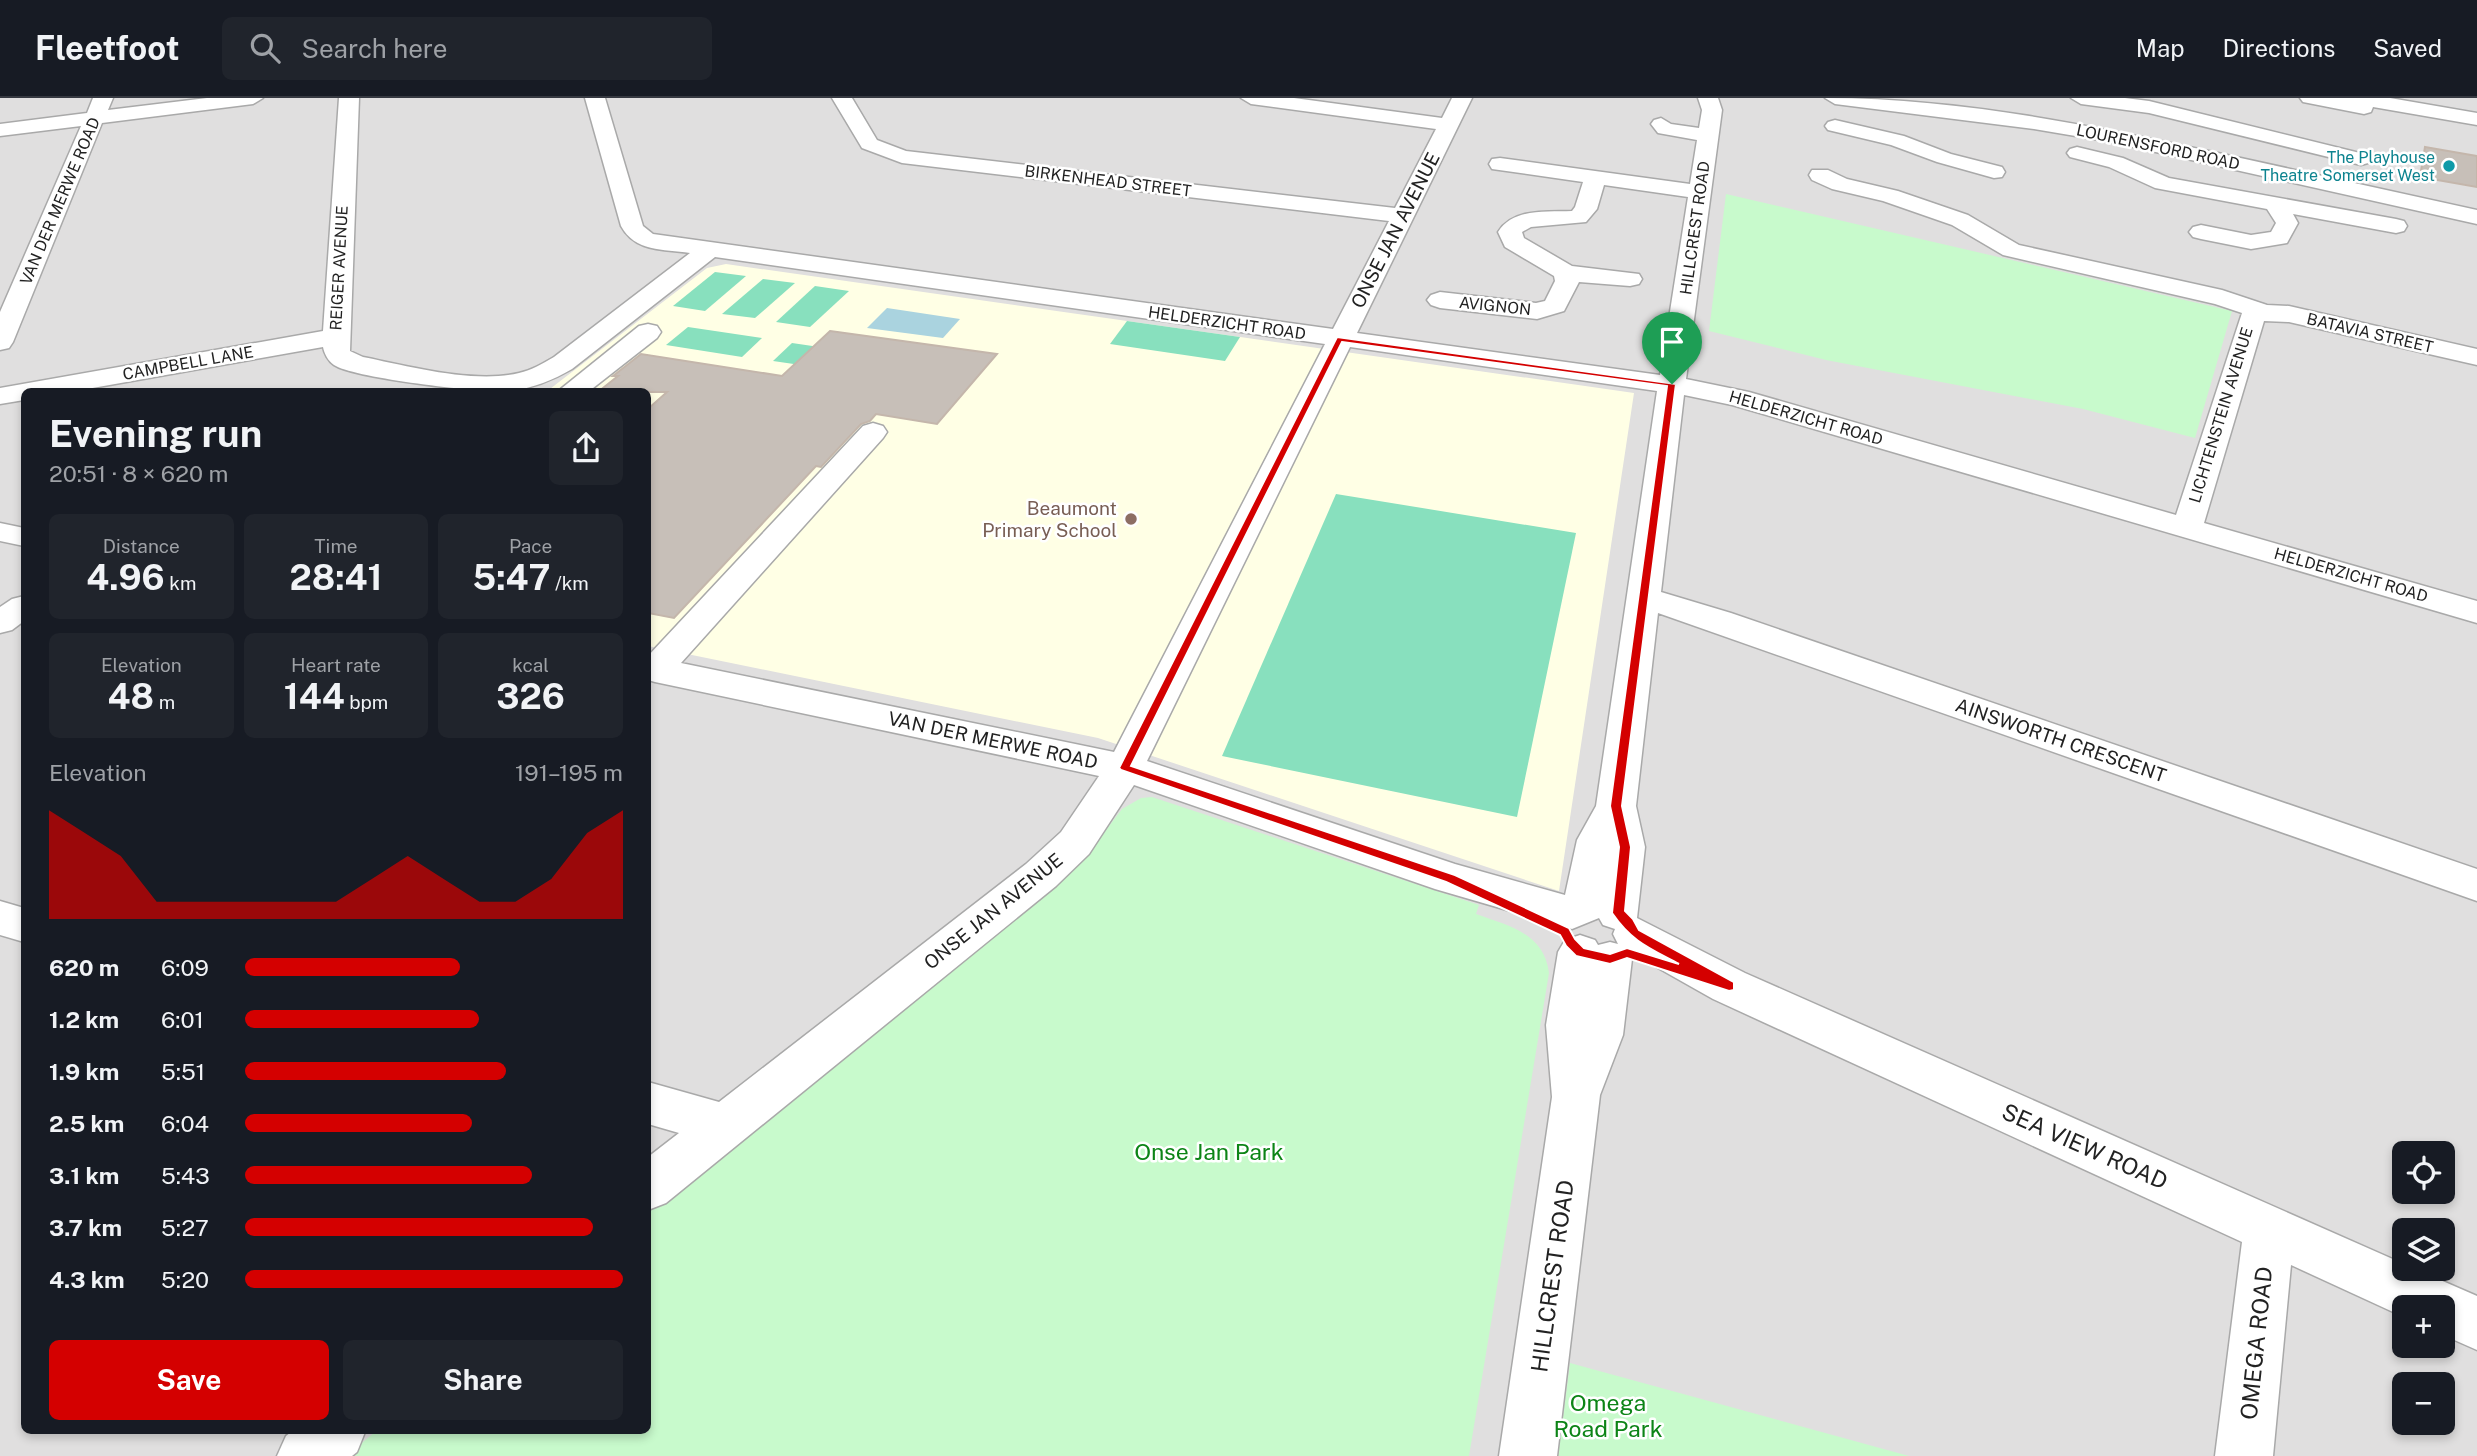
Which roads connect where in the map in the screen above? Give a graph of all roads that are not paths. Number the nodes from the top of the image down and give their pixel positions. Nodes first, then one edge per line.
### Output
1 (253, 98) edge
2 (349, 98) edge
3 (595, 98) edge
4 (842, 98) edge
5 (1251, 98) edge
6 (1462, 98) edge
7 (1835, 98) edge
8 (2081, 98) edge
9 (2310, 98) edge
10 (2128, 100) edge
11 (2360, 103) edge
12 (99, 108) edge
13 (1712, 110) edge
14 (1666, 115) dead end
15 (2477, 119) edge
16 (1448, 125) junction
17 (1835, 126) dead end
18 (2057, 127) junction
19 (0, 130) edge
20 (2361, 159) dead end
21 (2238, 163) junction
22 (1500, 164) dead end
23 (1820, 175) dead end
24 (1595, 177) junction
25 (2183, 187) junction
26 (2267, 191) junction
27 (1700, 192) junction
28 (1971, 204) junction
29 (1402, 216) junction
30 (2477, 217) edge
31 (2411, 229) dead end
32 (2201, 232) dead end
33 (710, 249) junction
34 (1566, 273) junction
35 (1630, 279) dead end
36 (1440, 300) dead end
37 (2263, 312) junction
38 (648, 332) dead end
39 (336, 337) junction
40 (1339, 339) junction
41 (0, 342) edge
42 (2477, 357) edge
43 (1672, 384) junction
44 (46, 388) edge
45 (576, 388) edge
46 (21, 392) edge
47 (0, 396) edge
48 (873, 432) dead end
49 (2187, 527) junction
50 (0, 532) edge
51 (21, 536) edge
52 (1644, 598) junction
53 (21, 608) edge
54 (2477, 612) edge
55 (0, 622) edge
56 (652, 669) edge
57 (1125, 768) junction
58 (2477, 885) edge
59 (0, 918) edge
60 (21, 924) edge
61 (1599, 933) junction
62 (651, 1104) edge
63 (725, 1125) junction
64 (651, 1184) edge
65 (2269, 1229) junction
66 (2414, 1295) edge
67 (2455, 1314) edge
68 (2477, 1323) edge
69 (334, 1434) edge
70 (306, 1456) edge
71 (1528, 1456) edge
72 (2244, 1456) edge

1 - 12 street
2 - 39 street, REIGER AVENUE
3 - 33 street, HELDERZICHT ROAD
4 - 29 street, BIRKENHEAD STREET
5 - 16 street
6 - 16 street, ONSE JAN AVENUE
7 - 18 street, LOURENSFORD ROAD
8 - 10 street
9 - 11 street
10 - 20 street
11 - 15 street
12 - 19 street
12 - 41 street, VAN DER MERWE ROAD
13 - 14 street
13 - 27 street, HILLCREST ROAD
16 - 29 street, ONSE JAN AVENUE
17 - 28 street
18 - 21 street, LOURENSFORD ROAD
18 - 25 street
21 - 25 street
21 - 26 street, LOURENSFORD ROAD
22 - 24 street
23 - 28 street, BATAVIA STREET
24 - 27 street
24 - 34 street
25 - 26 street
26 - 30 street, LOURENSFORD ROAD
26 - 31 street
26 - 32 street
27 - 43 street, HILLCREST ROAD
28 - 37 street, BATAVIA STREET
29 - 40 street, ONSE JAN AVENUE
33 - 39 street, REIGER AVENUE
33 - 40 street, HELDERZICHT ROAD
34 - 35 street
34 - 36 street, AVIGNON
37 - 42 street, BATAVIA STREET
37 - 49 street, LICHTENSTEIN AVENUE
38 - 45 street
39 - 44 street, CAMPBELL LANE
40 - 43 street, HELDERZICHT ROAD
40 - 57 street, ONSE JAN AVENUE
43 - 49 street, HELDERZICHT ROAD
43 - 52 street, HILLCREST ROAD
46 - 47 street, CAMPBELL LANE
48 - 56 street
49 - 54 street, HELDERZICHT ROAD
50 - 51 street
52 - 58 street, AINSWORTH CRESCENT
52 - 61 street, HILLCREST ROAD
53 - 55 street
56 - 57 street, VAN DER MERWE ROAD
57 - 61 street, VAN DER MERWE ROAD
57 - 63 street, ONSE JAN AVENUE
59 - 60 street
61 - 65 street, SEA VIEW ROAD
61 - 71 street, HILLCREST ROAD
62 - 63 street
63 - 64 street, ONSE JAN AVENUE
65 - 66 street, SEA VIEW ROAD
65 - 72 street, OMEGA ROAD
67 - 68 street, SEA VIEW ROAD
69 - 70 street

